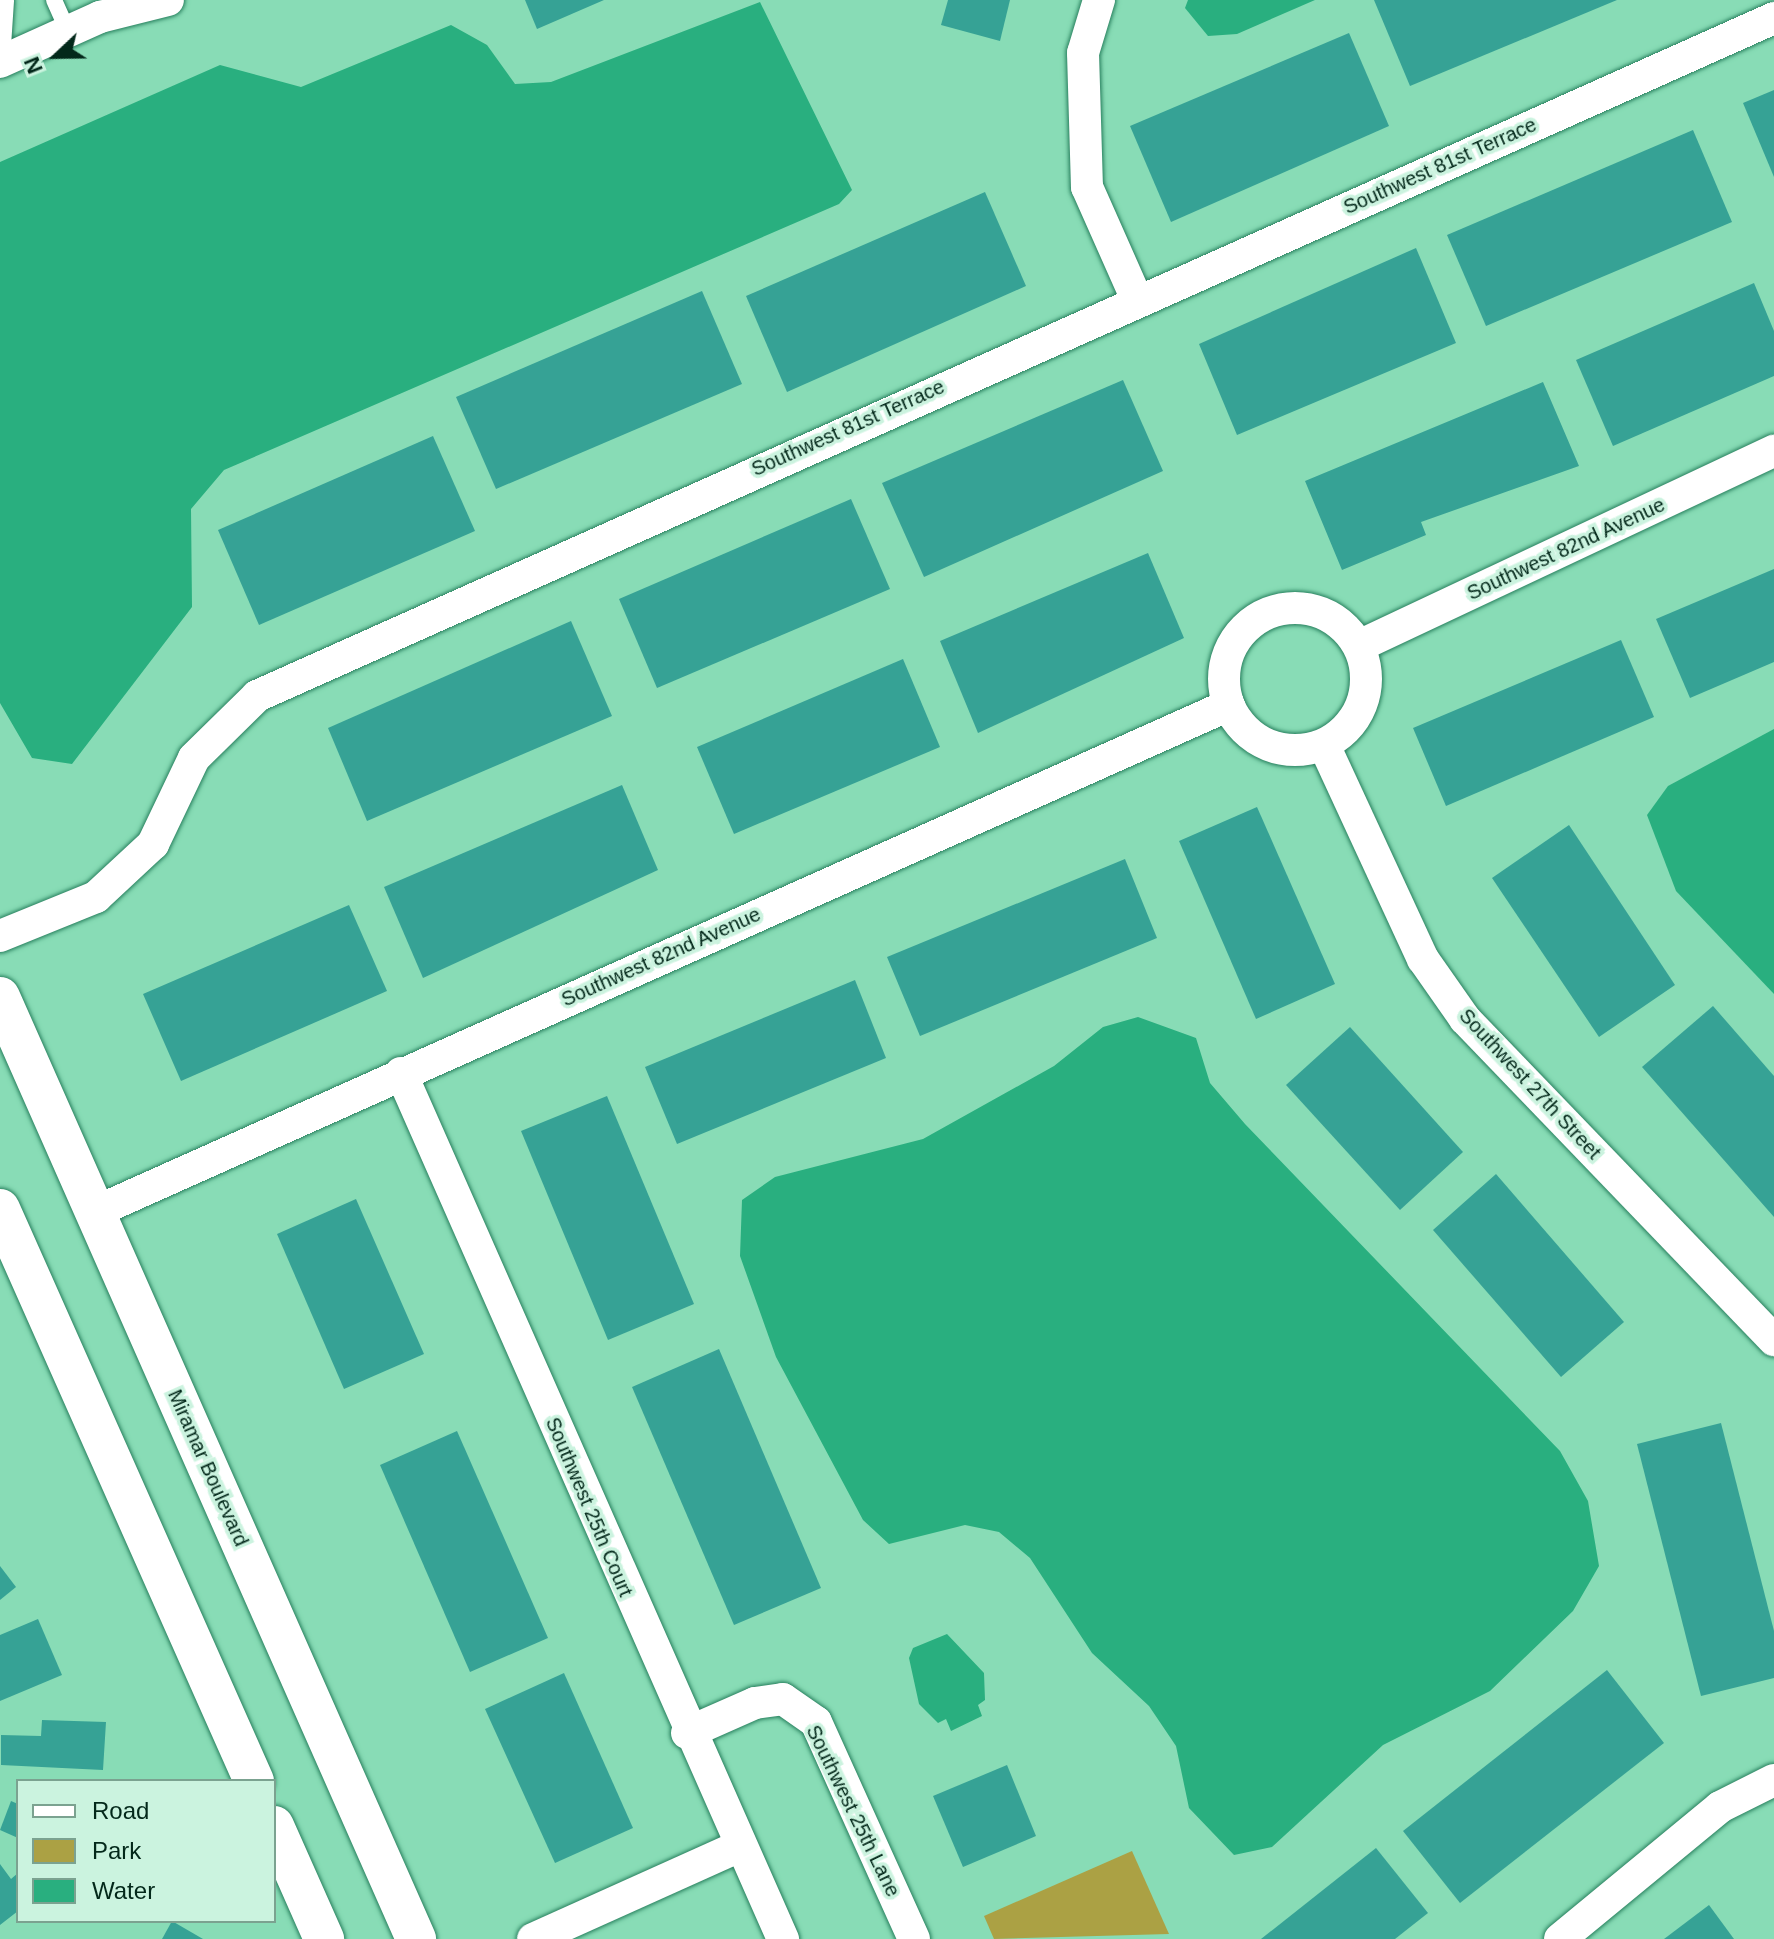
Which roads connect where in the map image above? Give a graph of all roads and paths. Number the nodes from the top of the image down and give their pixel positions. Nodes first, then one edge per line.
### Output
1 (6, 0) edge
2 (54, 0) edge
3 (168, 0) edge
4 (1099, 0) edge
5 (1774, 18) edge
6 (68, 32) junction
7 (0, 59) edge
8 (1137, 300) junction
9 (1774, 451) edge
10 (1359, 646) junction
11 (1229, 705) junction
12 (1324, 745) junction
13 (0, 936) edge
14 (0, 997) edge
15 (401, 1073) junction
16 (0, 1209) edge
17 (95, 1212) junction
18 (1774, 1340) edge
19 (687, 1733) junction
20 (253, 1779) edge
21 (1774, 1780) edge
22 (276, 1831) edge
23 (740, 1846) junction
24 (324, 1939) edge
25 (416, 1939) edge
26 (533, 1939) edge
27 (783, 1939) edge
28 (914, 1939) edge
29 (1560, 1939) edge

1 - 7 lane
2 - 6 lane
3 - 6 street
4 - 8 street
5 - 8 street, Southwest 81st Terrace
6 - 7 street
8 - 13 street, Southwest 81st Terrace
9 - 10 street, Southwest 82nd Avenue
10 - 11 street
10 - 12 street
11 - 12 street
11 - 15 street, Southwest 82nd Avenue
12 - 18 street, Southwest 27th Street
14 - 17 street, Miramar Boulevard
15 - 17 street, Southwest 82nd Avenue
15 - 19 street, Southwest 25th Court
16 - 20 street
17 - 25 street, Miramar Boulevard
19 - 23 street, Southwest 25th Court
19 - 28 street, Southwest 25th Lane
21 - 29 street
22 - 24 street
23 - 26 street
23 - 27 street, Southwest 25th Court

